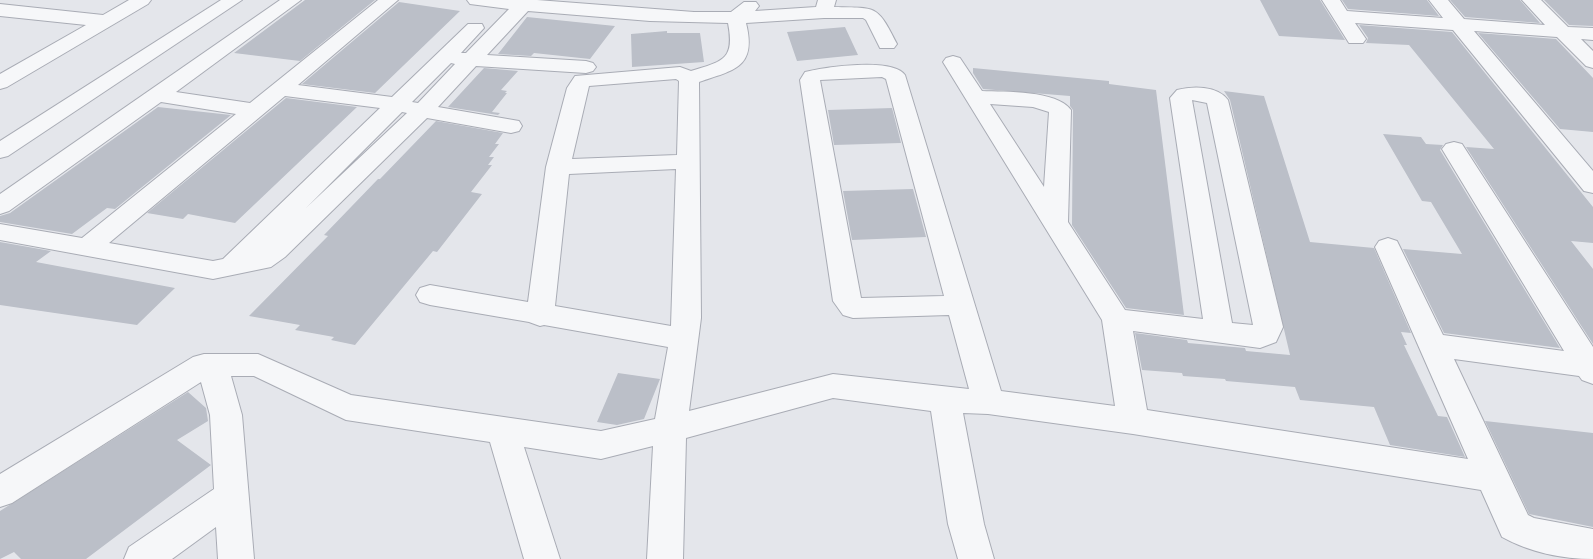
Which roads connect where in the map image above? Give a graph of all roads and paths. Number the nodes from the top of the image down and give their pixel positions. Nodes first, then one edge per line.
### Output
1 (142, 0) edge
2 (233, 0) edge
3 (292, 0) edge
4 (389, 0) edge
5 (476, 0) edge
6 (603, 0) edge
7 (757, 0) edge
8 (1330, 0) edge
9 (1438, 0) edge
10 (1531, 0) edge
11 (514, 2) edge
12 (826, 6) edge
13 (0, 10) edge
14 (1341, 16) junction
15 (731, 18) junction
16 (106, 21) junction
17 (1458, 24) junction
18 (1563, 32) junction
19 (1593, 34) edge
20 (1356, 38) dead end
21 (887, 44) dead end
22 (446, 57) junction
23 (468, 61) junction
24 (953, 62) dead end
25 (1593, 62) edge
26 (586, 67) dead end
27 (5, 77) edge
28 (688, 79) junction
29 (280, 89) junction
30 (157, 95) junction
31 (975, 96) junction
32 (397, 104) junction
33 (255, 110) junction
34 (422, 111) junction
35 (511, 126) dead end
36 (1454, 149) dead end
37 (0, 151) edge
38 (338, 162) junction
39 (687, 162) junction
40 (366, 165) junction
41 (558, 167) junction
42 (1193, 173) junction
43 (1235, 177) junction
44 (1593, 186) edge
45 (0, 206) edge
46 (1055, 223) junction
47 (0, 232) edge
48 (1388, 247) dead end
49 (86, 248) junction
50 (232, 266) junction
51 (430, 295) dead end
52 (961, 305) junction
53 (540, 316) junction
54 (1116, 318) junction
55 (1220, 332) junction
56 (684, 338) junction
57 (1432, 345) junction
58 (212, 365) junction
59 (1592, 368) edge
60 (945, 400) junction
61 (988, 402) junction
62 (1133, 421) junction
63 (670, 429) junction
64 (503, 431) junction
65 (1492, 477) junction
66 (0, 492) edge
67 (232, 496) junction
68 (1593, 546) edge
69 (142, 559) edge
70 (236, 559) edge
71 (542, 559) edge
72 (665, 559) edge
73 (976, 559) edge

1 - 16 street
2 - 37 street
3 - 30 street
4 - 29 street
5 - 11 street
6 - 15 street
7 - 15 street
8 - 14 street
9 - 17 street
10 - 18 street
11 - 15 street
11 - 22 street
11 - 23 street
12 - 15 street
12 - 21 street
13 - 16 street
14 - 17 street
14 - 20 street
15 - 28 street
16 - 27 street
17 - 18 street
17 - 44 street
18 - 19 street
18 - 25 street
22 - 23 street
22 - 32 street
23 - 26 street
23 - 34 street
24 - 31 street
28 - 39 street
28 - 41 street
29 - 32 street
29 - 33 street
30 - 33 street
30 - 45 street
31 - 46 street
31 - 46 street
32 - 34 street
32 - 38 street
33 - 49 street
34 - 35 street
34 - 40 street
36 - 59 street
38 - 40 street
38 - 50 street
39 - 41 street
39 - 56 street
40 - 50 street
41 - 53 street
42 - 43 street
42 - 43 street
42 - 55 street
43 - 55 street
46 - 54 street
47 - 49 street
48 - 57 street
49 - 50 street
51 - 53 street
52 - 52 street
52 - 61 street
53 - 56 street
54 - 55 street
54 - 62 street
56 - 63 street
57 - 59 street
57 - 65 street
58 - 64 street
58 - 66 street
58 - 67 street
60 - 61 street
60 - 63 street
60 - 73 street
61 - 62 street
62 - 65 street
63 - 64 street
63 - 72 street
64 - 71 street
65 - 68 street
67 - 69 street
67 - 70 street

